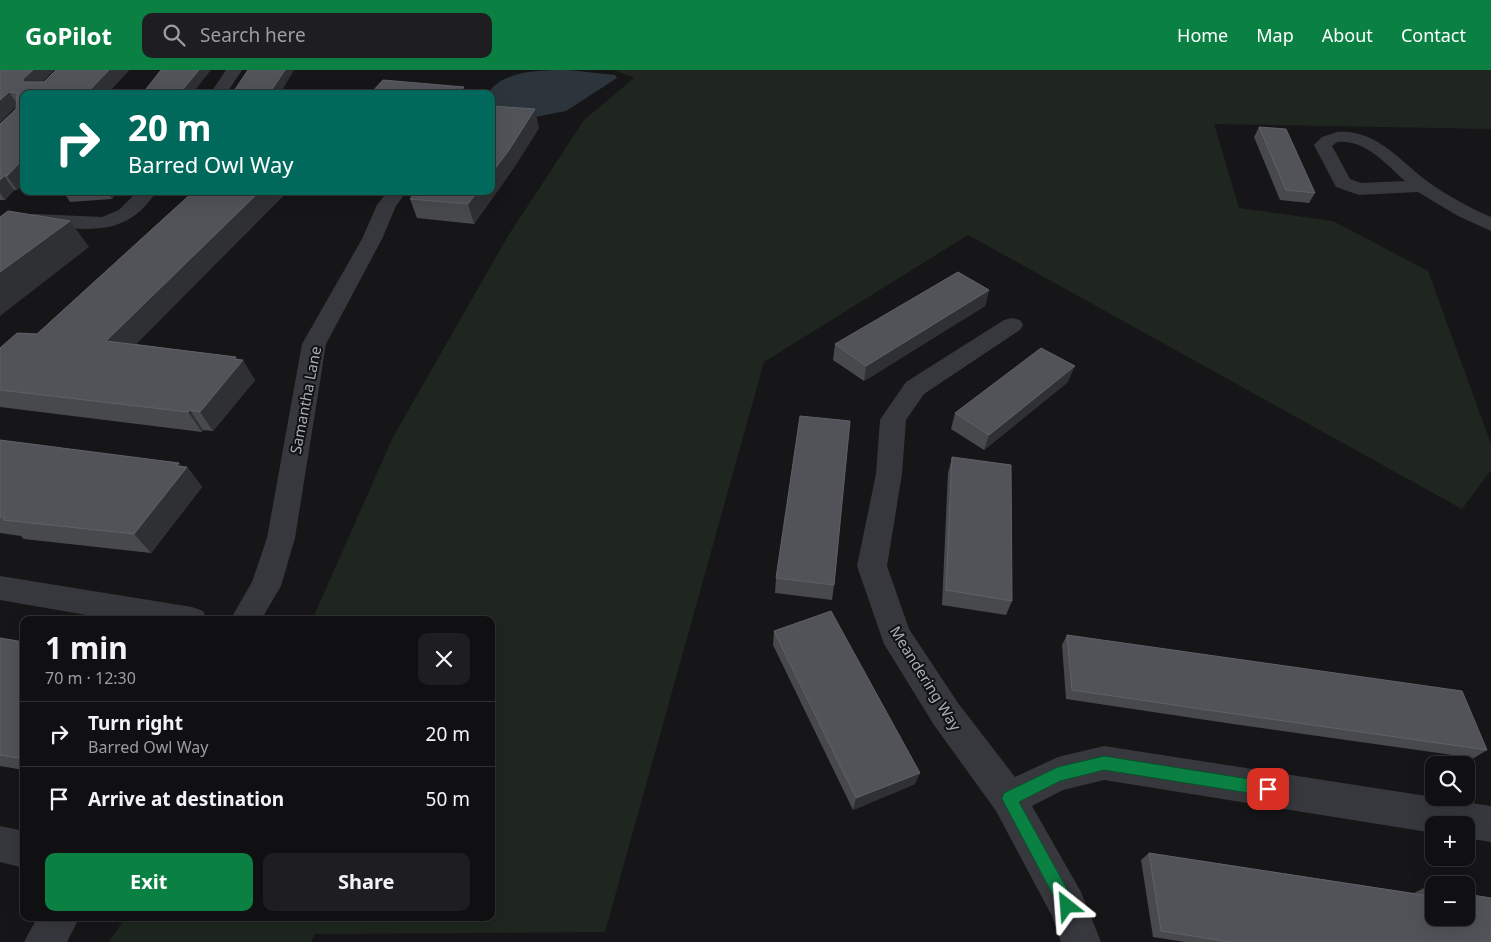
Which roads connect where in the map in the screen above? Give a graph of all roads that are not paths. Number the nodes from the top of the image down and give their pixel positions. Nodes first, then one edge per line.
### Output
1 (234, 70) edge
2 (221, 90) edge
3 (1422, 186) junction
4 (145, 195) edge
5 (395, 195) edge
6 (10, 221) edge
7 (1491, 226) edge
8 (0, 234) edge
9 (1012, 325) dead end
10 (0, 588) edge
11 (168, 616) edge
12 (247, 616) edge
13 (1009, 799) junction
14 (1491, 824) edge
15 (0, 844) edge
16 (20, 849) edge
17 (58, 921) edge
18 (44, 942) edge
19 (1081, 942) edge

1 - 2 street
3 - 3 street
3 - 7 street
4 - 6 street
5 - 12 street, Samantha Lane
6 - 8 street
9 - 13 street, Meandering Way
10 - 11 street
13 - 14 street
13 - 19 street, Meandering Way
15 - 16 street
17 - 18 street

